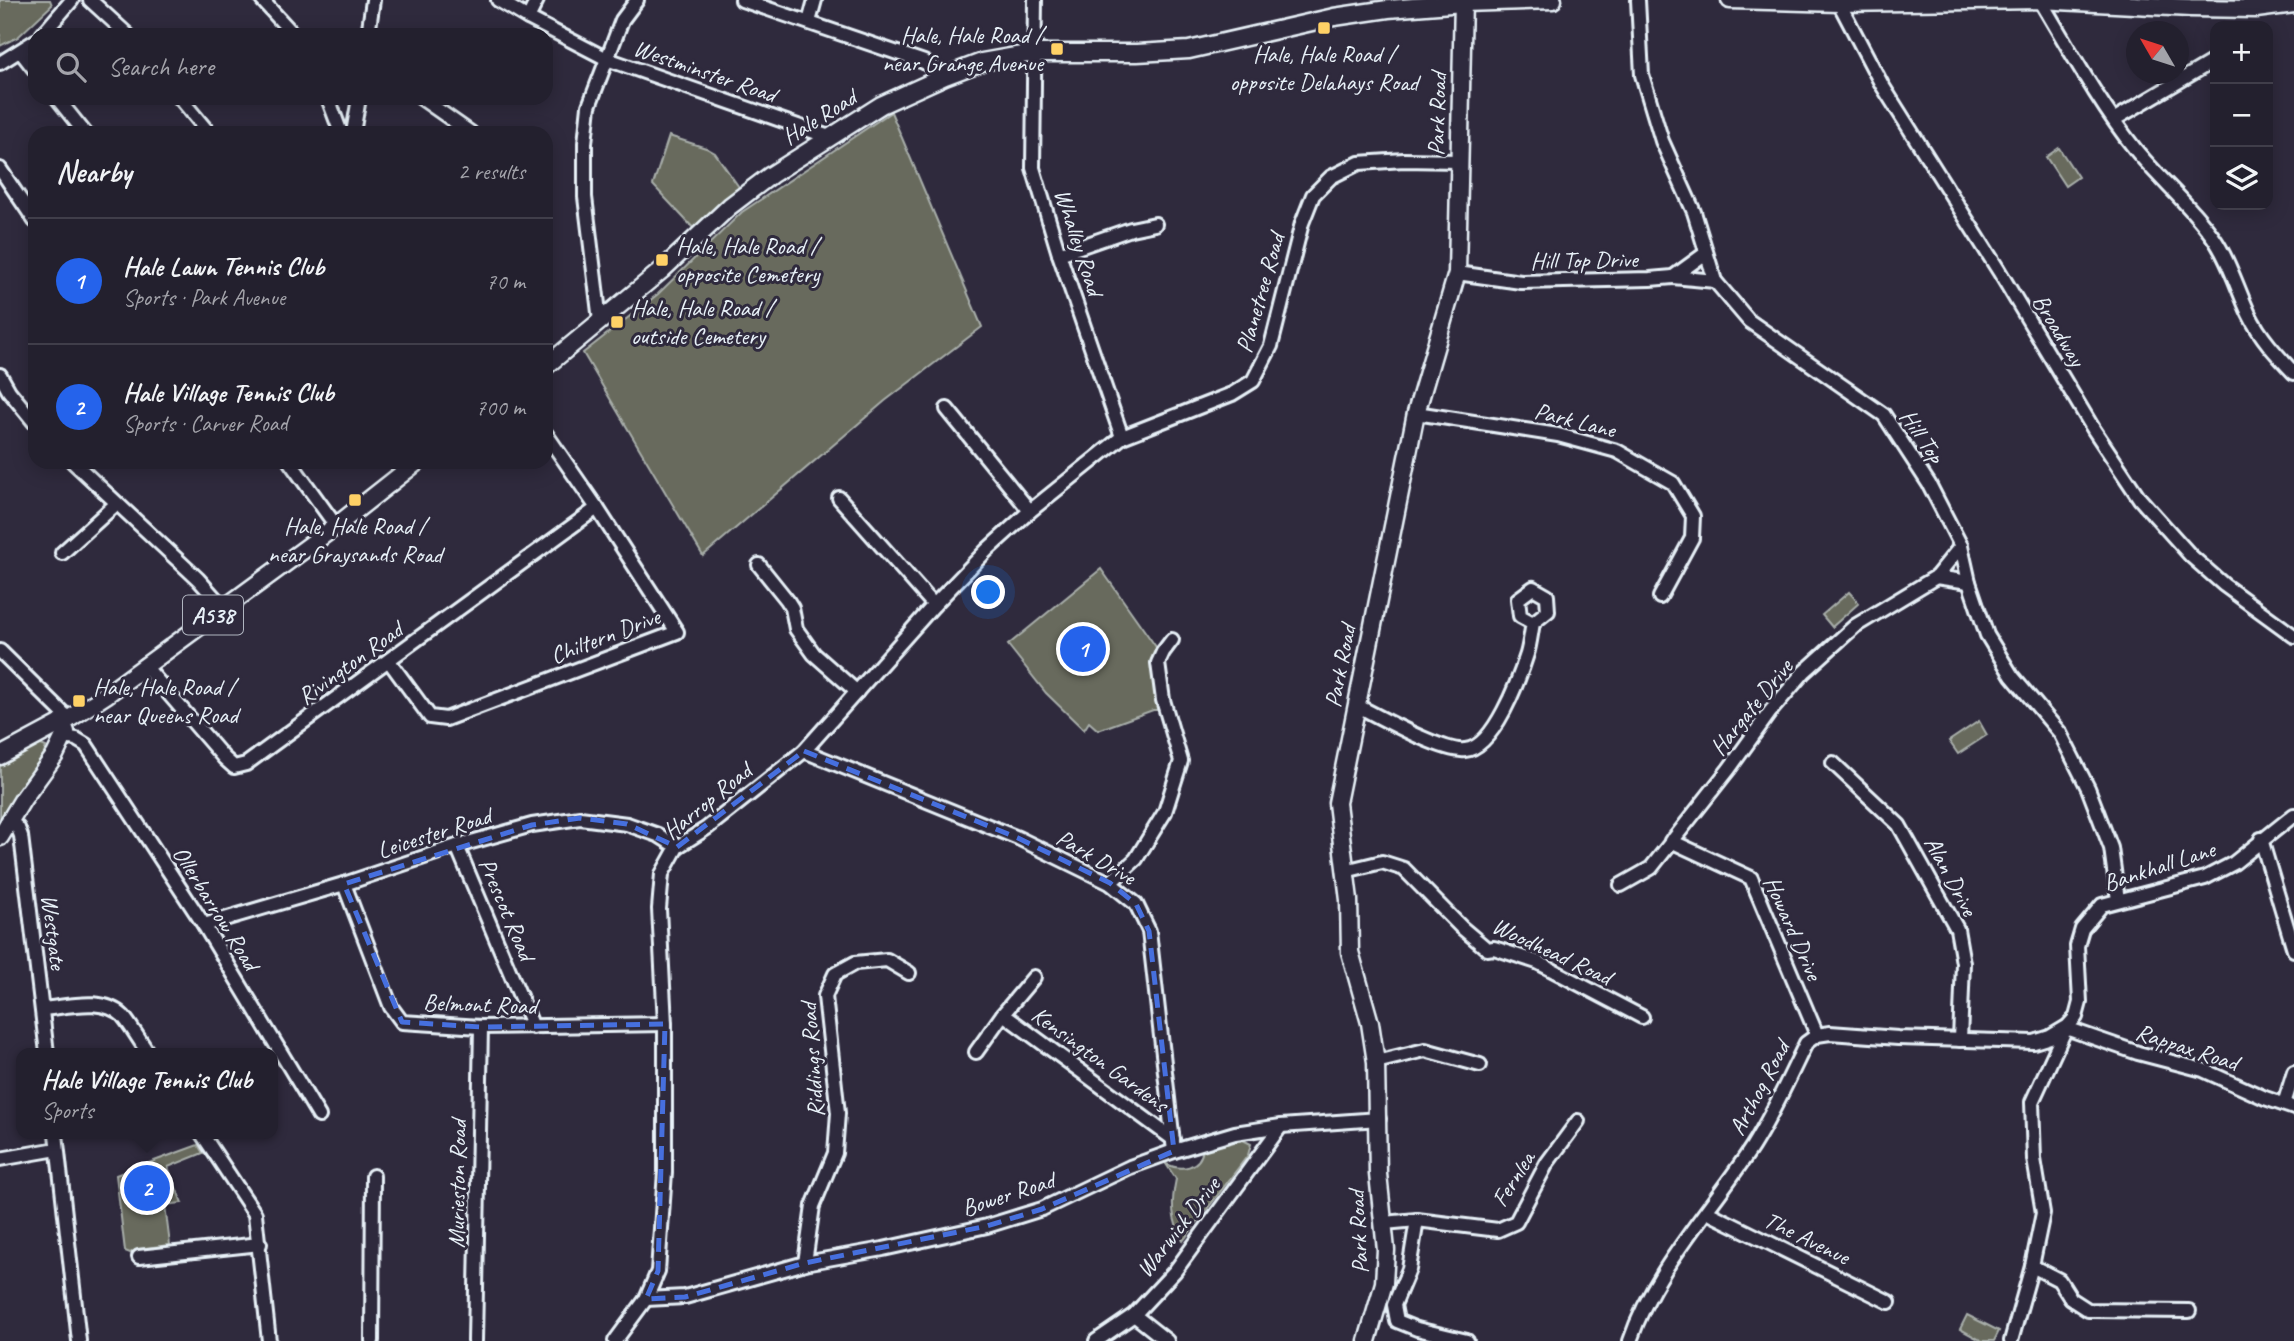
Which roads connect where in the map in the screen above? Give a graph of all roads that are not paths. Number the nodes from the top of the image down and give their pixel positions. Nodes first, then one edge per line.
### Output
1 (72, 0) edge
2 (90, 0) edge
3 (262, 0) edge
4 (373, 0) edge
5 (498, 0) edge
6 (537, 0) edge
7 (637, 0) edge
8 (742, 0) edge
9 (815, 0) edge
10 (1035, 0) edge
11 (1553, 0) edge
12 (1638, 0) edge
13 (1730, 0) edge
14 (1917, 0) edge
15 (1463, 1) edge
16 (2040, 1) edge
17 (1839, 3) junction
18 (2294, 4) edge
19 (528, 18) junction
20 (809, 22) junction
21 (48, 28) edge
22 (120, 28) edge
23 (288, 28) edge
24 (369, 28) edge
25 (547, 28) edge
26 (553, 31) edge
27 (28, 46) edge
28 (21, 52) junction
29 (1033, 53) junction
30 (607, 59) junction
31 (28, 61) edge
32 (0, 63) edge
33 (2210, 63) edge
34 (945, 76) junction
35 (63, 105) edge
36 (186, 105) edge
37 (331, 105) edge
38 (358, 105) edge
39 (431, 105) edge
40 (2115, 119) junction
41 (79, 126) edge
42 (203, 126) edge
43 (338, 126) edge
44 (354, 126) edge
45 (461, 126) edge
46 (829, 137) junction
47 (1458, 160) junction
48 (0, 169) edge
49 (28, 211) edge
50 (1155, 225) dead end
51 (1706, 253) junction
52 (1059, 254) junction
53 (1457, 273) junction
54 (1673, 277) junction
55 (1715, 281) junction
56 (600, 321) junction
57 (553, 360) edge
58 (2294, 373) edge
59 (0, 375) edge
60 (947, 409) dead end
61 (1416, 412) junction
62 (28, 414) edge
63 (1122, 437) junction
64 (553, 444) edge
65 (81, 469) edge
66 (295, 469) edge
67 (408, 469) edge
68 (839, 498) dead end
69 (116, 503) junction
70 (597, 508) junction
71 (1030, 511) junction
72 (336, 526) junction
73 (1961, 546) junction
74 (62, 554) dead end
75 (759, 565) dead end
76 (1936, 577) junction
77 (1969, 582) junction
78 (1660, 597) dead end
79 (934, 605) junction
80 (223, 607) junction
81 (1533, 622) dead end
82 (2294, 636) edge
83 (1172, 640) dead end
84 (0, 651) edge
85 (389, 661) junction
86 (144, 666) junction
87 (857, 692) junction
88 (1356, 705) junction
89 (65, 726) junction
90 (804, 751) junction
91 (0, 756) edge
92 (1833, 763) dead end
93 (2294, 815) edge
94 (9, 820) junction
95 (0, 837) edge
96 (2261, 839) junction
97 (1671, 841) junction
98 (457, 846) junction
99 (677, 847) junction
100 (1345, 871) junction
101 (1110, 883) junction
102 (344, 884) junction
103 (1620, 885) dead end
104 (2118, 900) junction
105 (204, 925) junction
106 (2294, 950) edge
107 (909, 973) dead end
108 (1034, 977) dead end
109 (43, 1009) junction
110 (1003, 1014) junction
111 (1642, 1017) dead end
112 (665, 1024) junction
113 (481, 1027) junction
114 (533, 1027) junction
115 (2066, 1028) junction
116 (1817, 1035) junction
117 (1960, 1040) junction
118 (47, 1048) edge
119 (145, 1048) edge
120 (976, 1052) dead end
121 (1377, 1062) junction
122 (1480, 1065) dead end
123 (2294, 1072) edge
124 (2289, 1106) edge
125 (319, 1116) dead end
126 (1379, 1119) junction
127 (1578, 1121) dead end
128 (1281, 1126) junction
129 (56, 1139) edge
130 (205, 1139) edge
131 (1173, 1144) junction
132 (57, 1149) junction
133 (0, 1159) edge
134 (373, 1176) dead end
135 (1706, 1212) junction
136 (1417, 1220) junction
137 (1384, 1223) junction
138 (260, 1244) junction
139 (139, 1257) dead end
140 (805, 1263) junction
141 (2032, 1266) junction
142 (646, 1299) junction
143 (1889, 1302) dead end
144 (2189, 1311) dead end
145 (1134, 1315) junction
146 (79, 1341) edge
147 (267, 1341) edge
148 (372, 1341) edge
149 (475, 1341) edge
150 (615, 1341) edge
151 (1096, 1341) edge
152 (1167, 1341) edge
153 (1367, 1341) edge
154 (1468, 1341) edge
155 (1630, 1341) edge
156 (2011, 1341) edge

1 - 21 street
2 - 22 street
3 - 23 street
4 - 24 street
5 - 19 street, Westminster Road
6 - 19 street
7 - 30 street
8 - 20 street
9 - 20 street
10 - 29 street, Whalley Road
11 - 15 main road, Hale Road
12 - 51 street, Hill Top
13 - 17 main road
14 - 16 main road
14 - 17 main road
15 - 29 main road, Hale Road
15 - 47 main road, Park Road
16 - 18 main road
16 - 40 street
17 - 82 street, Broadway
19 - 25 street, Westminster Road
20 - 34 street
26 - 30 street, Westminster Road
27 - 28 street
28 - 31 street
28 - 32 street
29 - 34 main road, Hale Road
29 - 52 street, Whalley Road
30 - 46 street, Westminster Road
30 - 56 street
33 - 40 street
34 - 46 main road, Hale Road
35 - 41 street
36 - 42 street
37 - 43 street
38 - 44 street
39 - 45 street
40 - 58 street
46 - 56 main road, Hale Road
47 - 53 main road, Park Road
47 - 63 street, Planetree Road
48 - 49 street
50 - 52 street
51 - 54 street, Hill Top Drive
51 - 55 street, Hill Top
52 - 63 street, Whalley Road
53 - 54 street, Hill Top Drive
53 - 61 main road, Park Road
54 - 55 street
55 - 73 street, Hill Top
56 - 57 main road, Hale Road
59 - 62 street
60 - 71 street
61 - 78 street, Park Lane
61 - 88 main road, Park Road
63 - 71 street, Planetree Road
64 - 70 street, Chiltern Drive
65 - 69 street
66 - 72 street
67 - 72 main road, A538
68 - 79 street
69 - 74 street
69 - 80 street
70 - 85 street, Rivington Road
70 - 85 street, Chiltern Drive
71 - 79 street, Harrop Road
72 - 80 main road, A538
73 - 76 street, Hargate Drive
73 - 77 street, Hill Top
75 - 87 street
76 - 77 street
76 - 97 street, Hargate Drive
77 - 104 street, Hill Top
79 - 87 street, Harrop Road
80 - 86 main road, A538
81 - 88 street
83 - 101 street
84 - 89 street, Ollerbarrow Road
85 - 86 street, Rivington Road
86 - 89 main road, A538
87 - 90 street, Harrop Road
88 - 100 main road, Park Road
89 - 91 main road, A538
89 - 94 main road
89 - 105 street, Ollerbarrow Road
90 - 99 street, Harrop Road
90 - 101 street, Park Drive
92 - 117 street, Alan Drive
93 - 96 street, Bankhall Lane
94 - 95 main road
94 - 109 street, Westgate
96 - 104 street, Bankhall Lane
96 - 106 street
97 - 103 street, Hargate Drive
97 - 116 street, Howard Drive
98 - 99 street, Leicester Road
98 - 102 street, Leicester Road
98 - 114 street, Prescot Road
99 - 112 street, Harrop Road
100 - 111 street, Woodhead Road
100 - 121 main road, Park Road
101 - 131 street, Park Drive
102 - 105 street, Leicester Road
102 - 113 street, Belmont Road
104 - 115 street, Bankhall Lane
105 - 125 street, Ollerbarrow Road
107 - 140 street, Riddings Road
108 - 110 street, Kensington Gardens
109 - 118 street, Westgate
109 - 119 street
110 - 120 street, Kensington Gardens
110 - 131 street, Kensington Gardens
112 - 114 street, Belmont Road
112 - 142 street, Harrop Road
113 - 114 street, Belmont Road
113 - 149 street, Murieston Road
115 - 117 street, Arthog Road
115 - 124 street, Rappax Road
115 - 141 street, Bankhall Lane
116 - 117 street, Arthog Road
116 - 135 street, Arthog Road
121 - 122 street
121 - 126 main road, Park Road
123 - 124 street
126 - 128 street, Bower Road
126 - 137 main road, Park Road
127 - 136 street, Fernlea
128 - 131 street, Bower Road
128 - 145 street, Warwick Drive
129 - 132 street
130 - 138 street
131 - 140 street, Bower Road
132 - 133 street
132 - 146 street
134 - 148 street
135 - 143 street, The Avenue
135 - 155 street, Arthog Road
136 - 137 street, Fernlea
136 - 154 street
137 - 153 main road, Park Road
138 - 139 street
138 - 147 street
140 - 142 street, Bower Road
141 - 144 street
141 - 156 street, Bankhall Lane
142 - 150 street, Harrop Road
145 - 151 street, Warwick Drive
145 - 152 street

